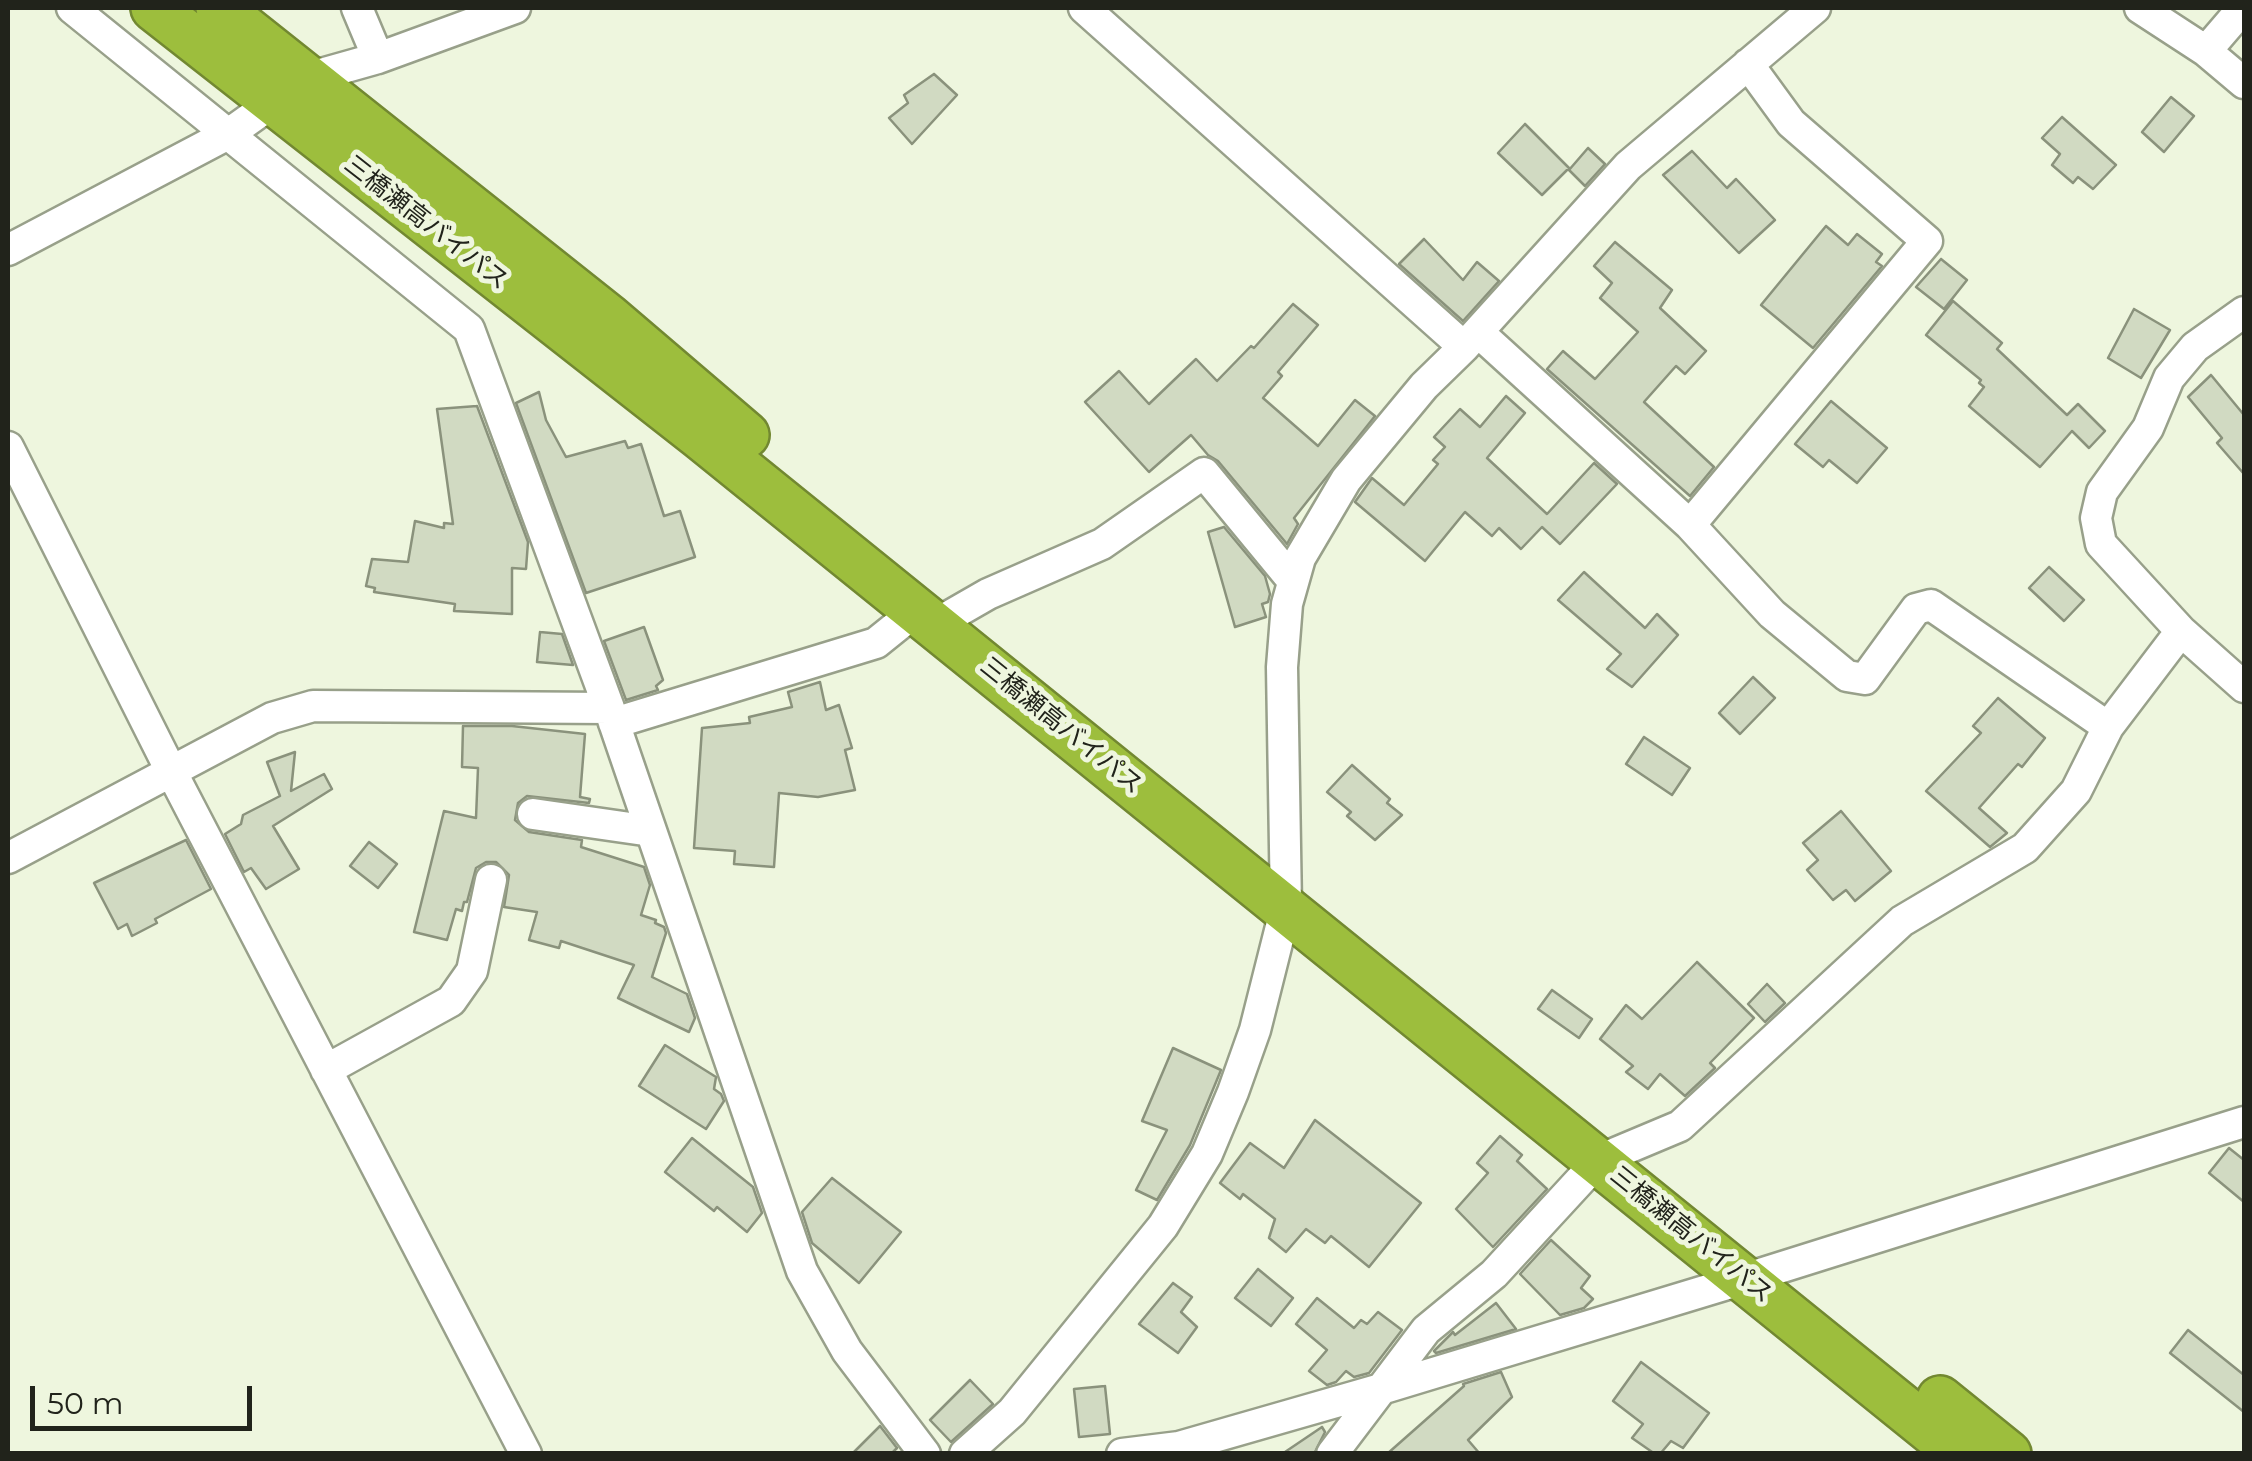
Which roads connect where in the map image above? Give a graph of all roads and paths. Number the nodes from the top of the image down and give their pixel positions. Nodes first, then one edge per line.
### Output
1 (72, 8) edge
2 (154, 8) edge
3 (219, 8) edge
4 (357, 8) edge
5 (514, 8) edge
6 (1084, 8) edge
7 (1813, 8) edge
8 (2140, 8) edge
9 (2243, 8) edge
10 (2206, 50) junction
11 (378, 58) junction
12 (1748, 64) junction
13 (2244, 83) edge
14 (290, 90) junction
15 (230, 133) junction
16 (8, 250) edge
17 (2244, 312) edge
18 (1471, 340) junction
19 (8, 447) edge
20 (1690, 525) junction
21 (1294, 582) junction
22 (938, 615) junction
23 (2181, 631) junction
24 (2244, 687) edge
25 (612, 716) junction
26 (2108, 727) junction
27 (170, 771) junction
28 (533, 814) dead end
29 (651, 831) junction
30 (8, 858) edge
31 (491, 880) dead end
32 (1285, 888) junction
33 (326, 1070) junction
34 (2244, 1122) edge
35 (1612, 1154) junction
36 (1760, 1274) junction
37 (1381, 1389) junction
38 (526, 1454) edge
39 (925, 1454) edge
40 (965, 1454) edge
41 (1122, 1454) edge
42 (1332, 1454) edge
43 (1960, 1454) edge
44 (2008, 1454) edge

1 - 15 street
2 - 14 highway, 三橋瀬高バイパス
3 - 14 highway, 三橋瀬高バイパス
4 - 11 street
5 - 11 street
6 - 18 street
7 - 12 street
8 - 10 street
9 - 10 street
10 - 13 street
11 - 14 street
12 - 18 street
12 - 20 street
14 - 15 street
14 - 22 highway, 三橋瀬高バイパス
15 - 16 street
15 - 25 street
17 - 23 street
18 - 20 street
18 - 21 street
19 - 27 street
20 - 26 street
21 - 22 street
21 - 32 street
22 - 25 street
22 - 32 highway, 三橋瀬高バイパス
23 - 24 street
23 - 26 street
25 - 27 street
25 - 29 street
26 - 35 street
27 - 30 street
27 - 33 street
28 - 29 street
29 - 39 street
31 - 33 street
32 - 35 highway, 三橋瀬高バイパス
32 - 40 street
33 - 38 street
34 - 36 street
35 - 36 highway, 三橋瀬高バイパス
35 - 37 street
36 - 37 street
36 - 43 highway, 三橋瀬高バイパス
36 - 44 highway, 三橋瀬高バイパス
37 - 41 street
37 - 42 street

